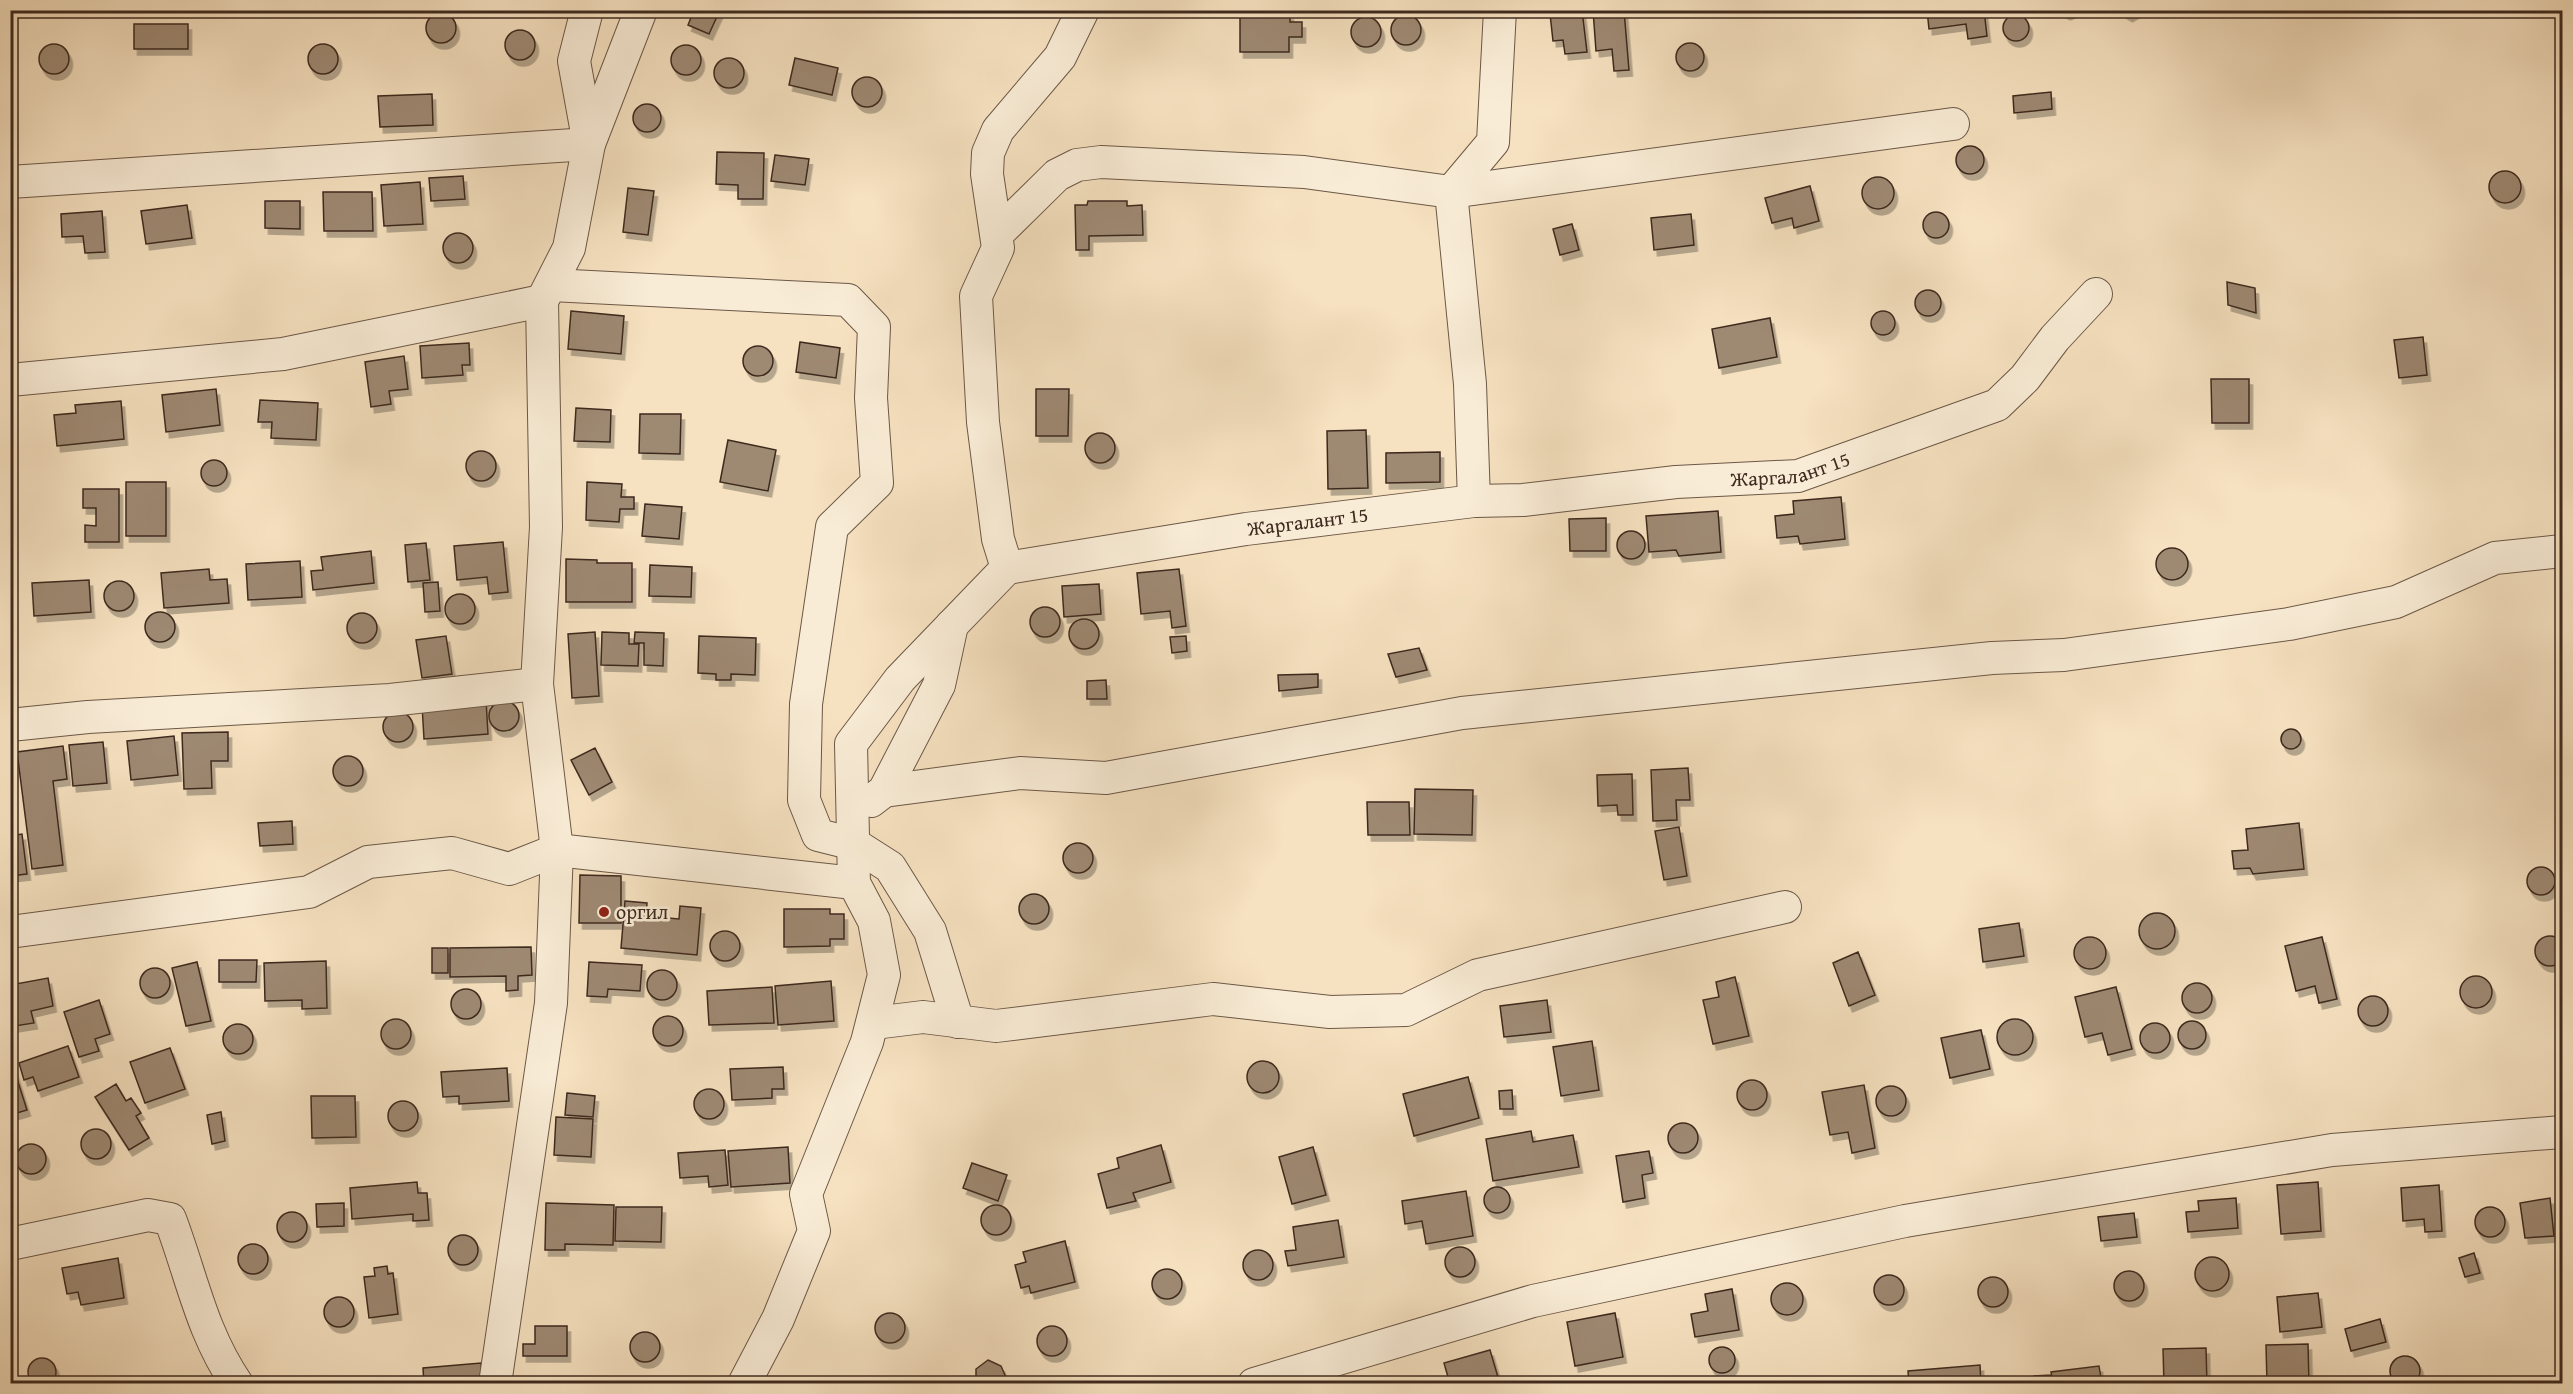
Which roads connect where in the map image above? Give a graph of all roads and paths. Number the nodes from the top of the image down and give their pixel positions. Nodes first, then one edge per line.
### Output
1 (587, 10) edge
2 (641, 10) edge
3 (1083, 10) edge
4 (1500, 10) edge
5 (1953, 124) dead end
6 (590, 144) junction
7 (10, 182) edge
8 (1451, 192) junction
9 (997, 234) junction
10 (546, 293) junction
11 (2096, 294) dead end
12 (10, 380) edge
13 (1474, 501) junction
14 (2562, 551) edge
15 (1007, 568) junction
16 (952, 625) junction
17 (537, 684) junction
18 (10, 725) edge
19 (884, 791) junction
20 (853, 829) junction
21 (557, 850) junction
22 (854, 883) junction
23 (1785, 907) dead end
24 (10, 932) edge
25 (958, 1022) junction
26 (874, 1023) junction
27 (2562, 1132) edge
28 (10, 1244) edge
29 (237, 1383) edge
30 (495, 1383) edge
31 (744, 1383) edge
32 (1254, 1383) edge

1 - 6 street
2 - 6 street
3 - 9 street
4 - 8 street
5 - 8 street
6 - 7 street
6 - 10 street
8 - 9 street
8 - 13 street
9 - 15 street
10 - 12 street
10 - 17 street
10 - 20 street
11 - 13 street, Жаргалант 15
13 - 15 street, Жаргалант 15
14 - 19 street
15 - 16 street
16 - 19 street
16 - 20 street
17 - 18 street
17 - 21 street
19 - 20 street
20 - 22 street
20 - 25 street
21 - 22 street
21 - 24 street
21 - 30 street
22 - 26 street
23 - 25 street
25 - 26 street
26 - 31 street
27 - 32 street
28 - 29 street

